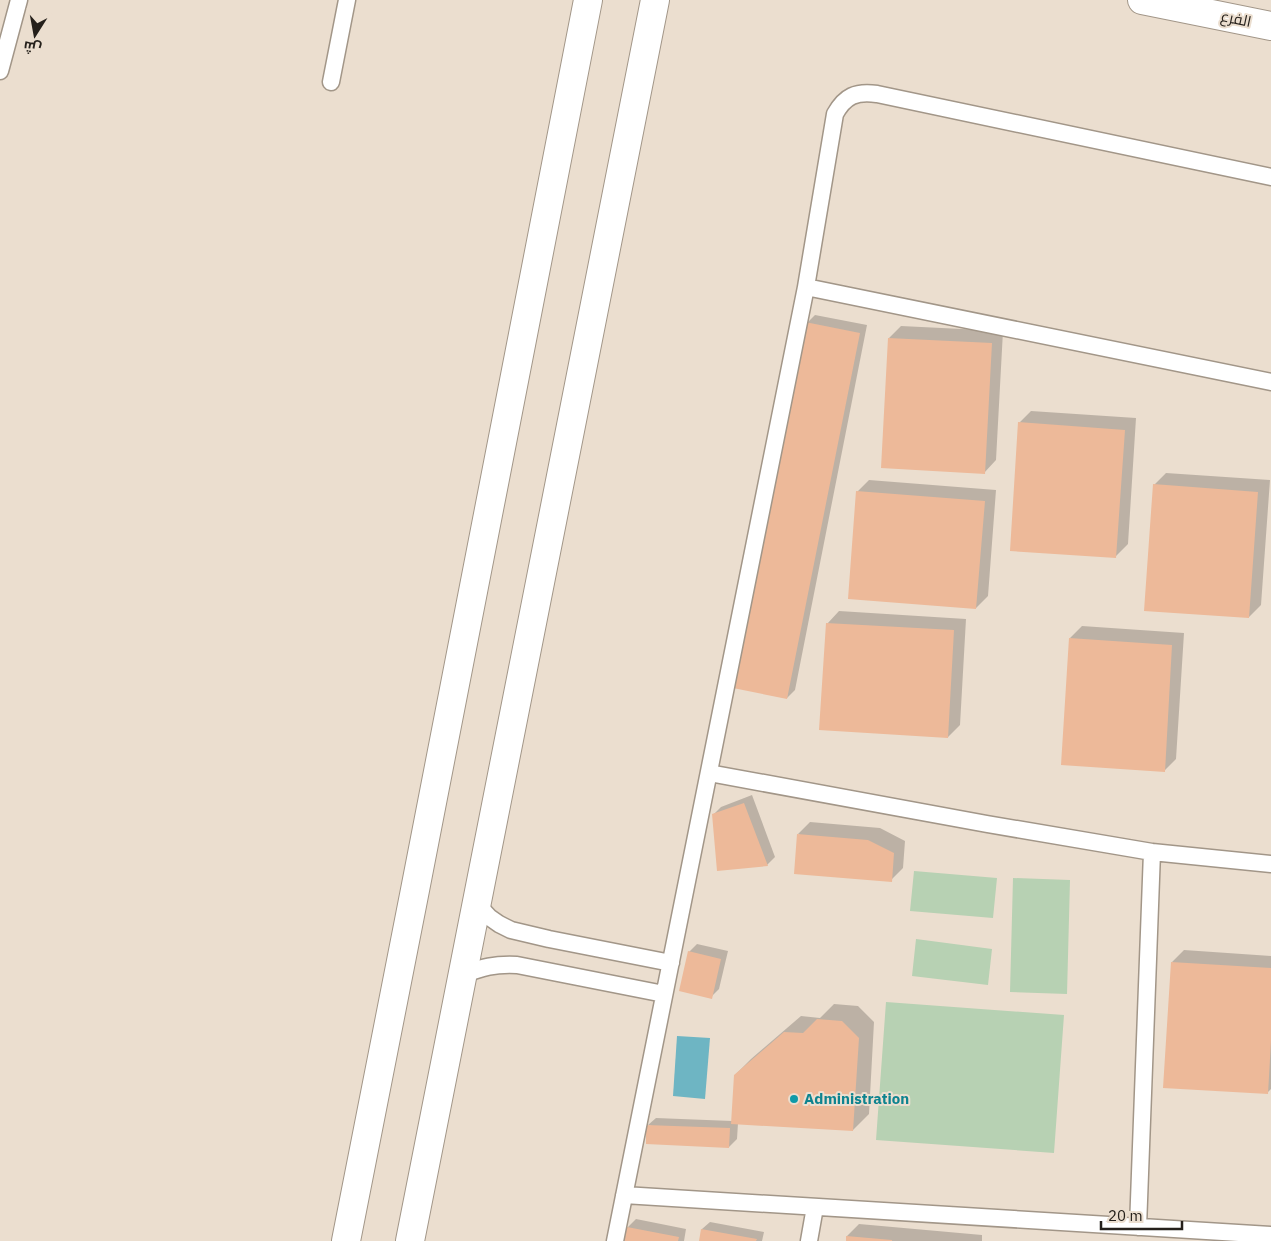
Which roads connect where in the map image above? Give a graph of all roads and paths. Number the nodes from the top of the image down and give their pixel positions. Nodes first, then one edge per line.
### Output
1 (19, 0) edge
2 (347, 0) edge
3 (588, 0) edge
4 (655, 0) edge
5 (1142, 0) edge
6 (1271, 26) edge
7 (0, 71) edge
8 (331, 82) dead end
9 (1271, 177) edge
10 (806, 287) junction
11 (1271, 382) edge
12 (709, 773) junction
13 (1152, 852) junction
14 (1271, 864) edge
15 (477, 904) junction
16 (671, 963) junction
17 (462, 975) junction
18 (664, 994) junction
19 (624, 1195) junction
20 (815, 1207) junction
21 (1138, 1227) junction
22 (1271, 1235) edge
23 (346, 1241) edge
24 (410, 1241) edge
25 (615, 1241) edge
26 (809, 1241) edge

1 - 7 lane
2 - 8 lane
3 - 23 street
4 - 15 street
5 - 6 street, الفرع
9 - 10 lane
10 - 11 lane
10 - 12 lane
12 - 13 lane
12 - 16 lane
13 - 14 lane
13 - 21 lane
15 - 16 lane
15 - 17 street
16 - 18 lane
17 - 18 lane
17 - 24 street
18 - 19 lane
19 - 20 lane
19 - 25 lane
20 - 21 lane
20 - 26 lane
21 - 22 lane

